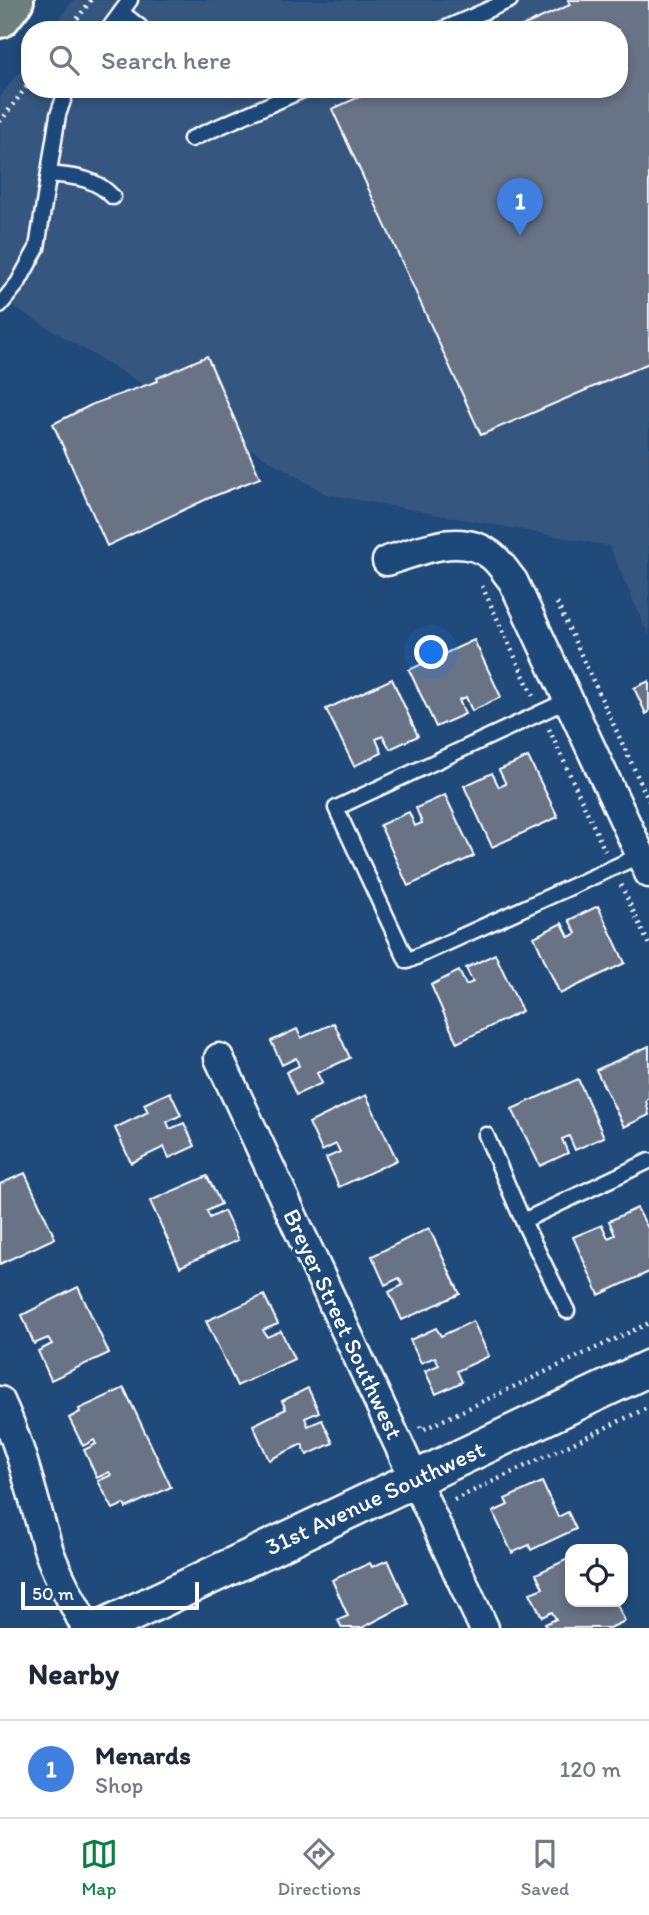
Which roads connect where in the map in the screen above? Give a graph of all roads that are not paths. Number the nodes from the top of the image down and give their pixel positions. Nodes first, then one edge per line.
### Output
1 (13, 0) edge
2 (130, 0) edge
3 (510, 0) edge
4 (121, 12) junction
5 (0, 18) edge
6 (114, 21) edge
7 (132, 21) edge
8 (462, 21) edge
9 (64, 98) edge
10 (284, 98) edge
11 (191, 139) dead end
12 (49, 174) junction
13 (113, 197) dead end
14 (0, 304) edge
15 (387, 561) dead end
16 (568, 700) junction
17 (645, 864) edge
18 (219, 1058) dead end
19 (486, 1135) dead end
20 (649, 1161) edge
21 (523, 1221) junction
22 (566, 1311) dead end
23 (649, 1368) edge
24 (0, 1401) edge
25 (415, 1479) junction
26 (86, 1628) edge
27 (101, 1628) edge
28 (484, 1628) edge

1 - 5 main road
2 - 4 lane
3 - 8 lane
4 - 6 lane
4 - 7 lane
9 - 12 lane
10 - 11 lane
12 - 13 lane
12 - 14 lane
15 - 16 street
16 - 17 street
16 - 17 lane
18 - 25 street, Breyer Street Southwest
19 - 21 lane
20 - 21 lane
21 - 22 lane
23 - 25 street, 31st Avenue Southwest
24 - 26 street
25 - 27 street, 31st Avenue Southwest
25 - 28 street, Breyer Street Southwest

